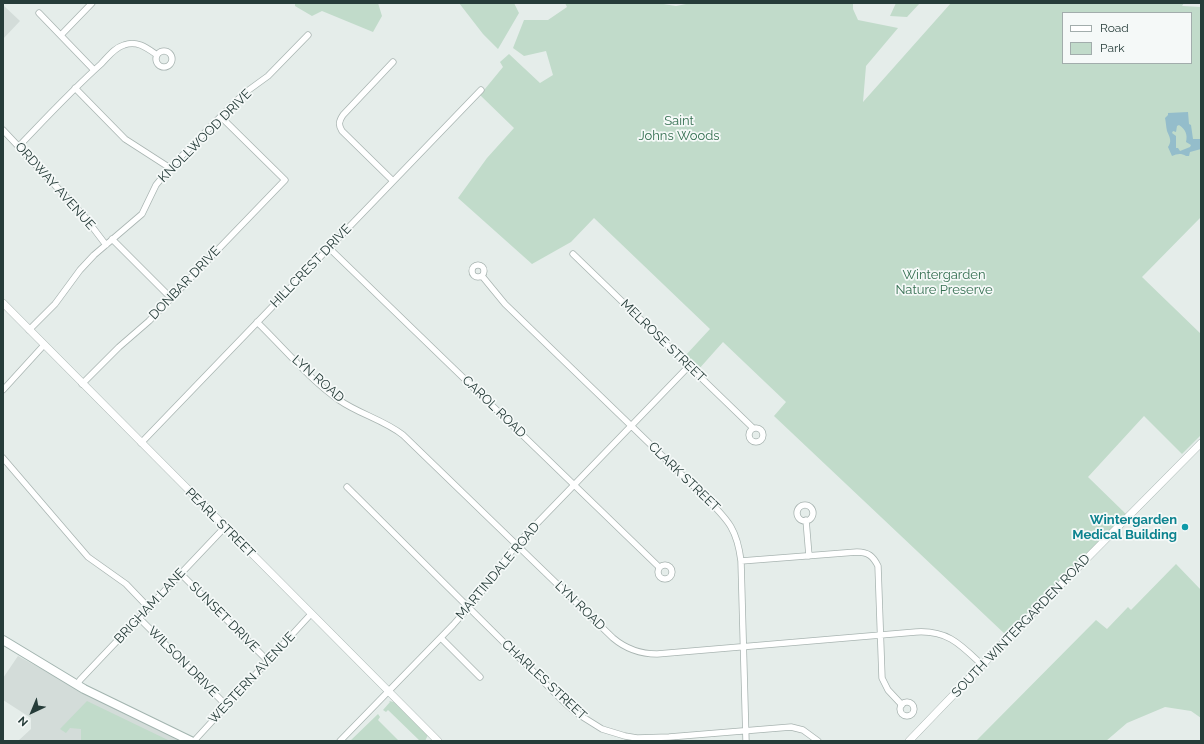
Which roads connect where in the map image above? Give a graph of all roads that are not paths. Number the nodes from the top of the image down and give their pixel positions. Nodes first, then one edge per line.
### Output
1 (92, 3) edge
2 (38, 13) dead end
3 (61, 35) junction
4 (308, 35) dead end
5 (158, 55) dead end
6 (393, 62) dead end
7 (94, 70) junction
8 (75, 88) junction
9 (481, 90) dead end
10 (221, 117) junction
11 (3, 130) edge
12 (19, 146) junction
13 (170, 168) junction
14 (393, 181) junction
15 (112, 239) junction
16 (106, 245) junction
17 (328, 247) junction
18 (573, 254) dead end
19 (482, 276) dead end
20 (171, 298) junction
21 (3, 303) edge
22 (257, 322) junction
23 (29, 330) junction
24 (44, 345) junction
25 (689, 366) junction
26 (82, 384) junction
27 (3, 390) edge
28 (631, 425) junction
29 (753, 428) dead end
30 (140, 442) junction
31 (1201, 443) edge
32 (3, 458) edge
33 (574, 484) junction
34 (347, 488) dead end
35 (806, 520) dead end
36 (225, 527) junction
37 (517, 544) junction
38 (808, 556) junction
39 (741, 561) junction
40 (659, 568) dead end
41 (180, 573) junction
42 (148, 607) junction
43 (468, 608) junction
44 (311, 614) junction
45 (139, 618) junction
46 (879, 635) junction
47 (441, 638) junction
48 (3, 640) edge
49 (744, 647) junction
50 (268, 661) junction
51 (982, 665) junction
52 (480, 677) dead end
53 (77, 685) junction
54 (389, 692) junction
55 (902, 705) dead end
56 (226, 706) junction
57 (746, 730) junction
58 (669, 739) edge
59 (191, 741) edge
60 (194, 741) edge
61 (340, 741) edge
62 (438, 741) edge
63 (746, 741) edge
64 (818, 741) edge
65 (909, 741) edge

1 - 3 street
2 - 3 street
3 - 7 street
4 - 10 street, KNOLLWOOD DRIVE
5 - 7 street
6 - 14 street
7 - 8 street
8 - 12 street
8 - 13 street
9 - 14 street, HILLCREST DRIVE
10 - 13 street, KNOLLWOOD DRIVE
10 - 20 street, DONBAR DRIVE
11 - 12 street, ORDWAY AVENUE
12 - 16 street, ORDWAY AVENUE
13 - 15 street, KNOLLWOOD DRIVE
14 - 17 street, HILLCREST DRIVE
15 - 16 street, KNOLLWOOD DRIVE
15 - 20 street
16 - 23 street, KNOLLWOOD DRIVE
17 - 22 street, HILLCREST DRIVE
17 - 33 street, CAROL ROAD
18 - 25 street, MELROSE STREET
19 - 28 street, CLARK STREET
20 - 26 street, DONBAR DRIVE
21 - 23 street, PEARL STREET
22 - 30 street, HILLCREST DRIVE
22 - 37 street, LYN ROAD
23 - 24 street, PEARL STREET
24 - 26 street, PEARL STREET
24 - 27 street
25 - 28 street, MARTINDALE ROAD
25 - 29 street, MELROSE STREET
26 - 30 street, PEARL STREET
28 - 33 street, MARTINDALE ROAD
28 - 39 street, CLARK STREET
30 - 36 street, PEARL STREET
31 - 51 street, SOUTH WINTERGARDEN ROAD
32 - 42 street
33 - 37 street, MARTINDALE ROAD
33 - 40 street, CAROL ROAD
34 - 43 street, CHARLES STREET
35 - 38 street
36 - 41 street, BRIGHAM LANE
36 - 44 street, PEARL STREET
37 - 43 street, MARTINDALE ROAD
37 - 49 street, LYN ROAD
38 - 39 street
38 - 46 street
39 - 49 street, CLARK STREET
41 - 42 street, BRIGHAM LANE
41 - 50 street, SUNSET DRIVE
42 - 45 street, BRIGHAM LANE
43 - 47 street, MARTINDALE ROAD
43 - 58 street, CHARLES STREET
44 - 50 street, WESTERN AVENUE
44 - 54 street, PEARL STREET
45 - 53 street, BRIGHAM LANE
45 - 56 street, WILSON DRIVE
46 - 49 street, LYN ROAD
46 - 51 street, LYN ROAD
46 - 55 street
47 - 52 street
47 - 54 street, MARTINDALE ROAD
48 - 53 main road
49 - 57 street, CLARK STREET
50 - 56 street, WESTERN AVENUE
51 - 65 street, SOUTH WINTERGARDEN ROAD
53 - 59 main road
54 - 61 street, MARTINDALE ROAD
54 - 62 street, PEARL STREET
56 - 60 street, WESTERN AVENUE
57 - 58 street, CHARLES STREET
57 - 63 street, CLARK STREET
57 - 64 street, CHARLES STREET

